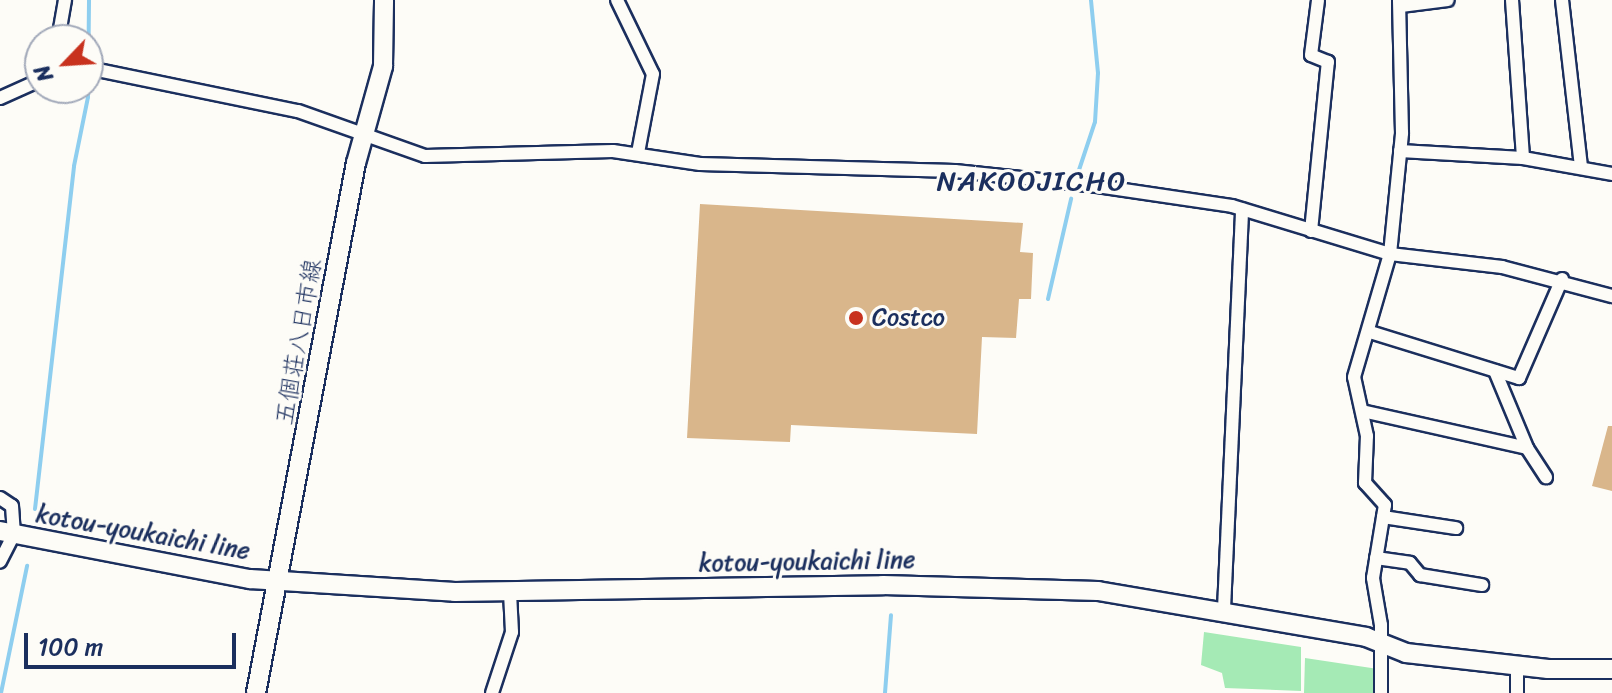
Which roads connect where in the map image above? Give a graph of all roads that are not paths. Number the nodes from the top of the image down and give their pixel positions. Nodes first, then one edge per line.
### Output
1 (65, 0) edge
2 (384, 0) edge
3 (617, 0) edge
4 (1318, 0) edge
5 (1448, 0) edge
6 (1512, 0) edge
7 (1562, 0) edge
8 (1400, 3) edge
9 (61, 24) edge
10 (104, 71) edge
11 (24, 87) edge
12 (0, 98) edge
13 (364, 132) junction
14 (1400, 151) junction
15 (638, 153) junction
16 (1523, 158) junction
17 (1581, 167) junction
18 (1612, 174) edge
19 (1242, 209) junction
20 (1311, 231) junction
21 (1390, 254) junction
22 (1562, 279) junction
23 (1612, 296) edge
24 (1370, 332) junction
25 (1495, 371) junction
26 (1362, 411) junction
27 (1527, 448) junction
28 (1546, 477) dead end
29 (0, 498) edge
30 (1383, 517) junction
31 (1456, 528) dead end
32 (7, 533) edge
33 (1376, 558) junction
34 (0, 562) edge
35 (275, 578) junction
36 (1482, 585) dead end
37 (510, 592) junction
38 (1224, 609) junction
39 (1382, 641) junction
40 (1517, 666) junction
41 (1612, 669) edge
42 (256, 693) edge
43 (492, 693) edge
44 (1381, 693) edge
45 (1517, 693) edge

1 - 9 street
2 - 13 main road, 五個荘八日市線
3 - 15 street
4 - 20 street
5 - 8 street
6 - 16 street
7 - 17 street
8 - 14 street
10 - 13 street
11 - 12 street
13 - 15 street
13 - 35 main road, 五個荘八日市線
14 - 16 street
14 - 21 street
15 - 19 street
16 - 17 street
17 - 18 street
19 - 20 street
19 - 38 street
20 - 21 street
21 - 22 street
21 - 24 street
22 - 23 street
22 - 25 street
24 - 25 street
24 - 26 street
25 - 27 street
26 - 27 street
26 - 30 street
27 - 28 street
29 - 32 street
30 - 31 street
30 - 33 street
32 - 34 street
32 - 35 main road, kotou-youkaichi line
33 - 36 street
33 - 39 street
35 - 37 main road, kotou-youkaichi line
35 - 42 main road, 五個荘八日市線
37 - 38 main road, kotou-youkaichi line
37 - 43 street
38 - 39 main road, kotou-youkaichi line
39 - 40 main road, kotou-youkaichi line
39 - 44 street
40 - 41 main road, kotou-youkaichi line
40 - 45 street

